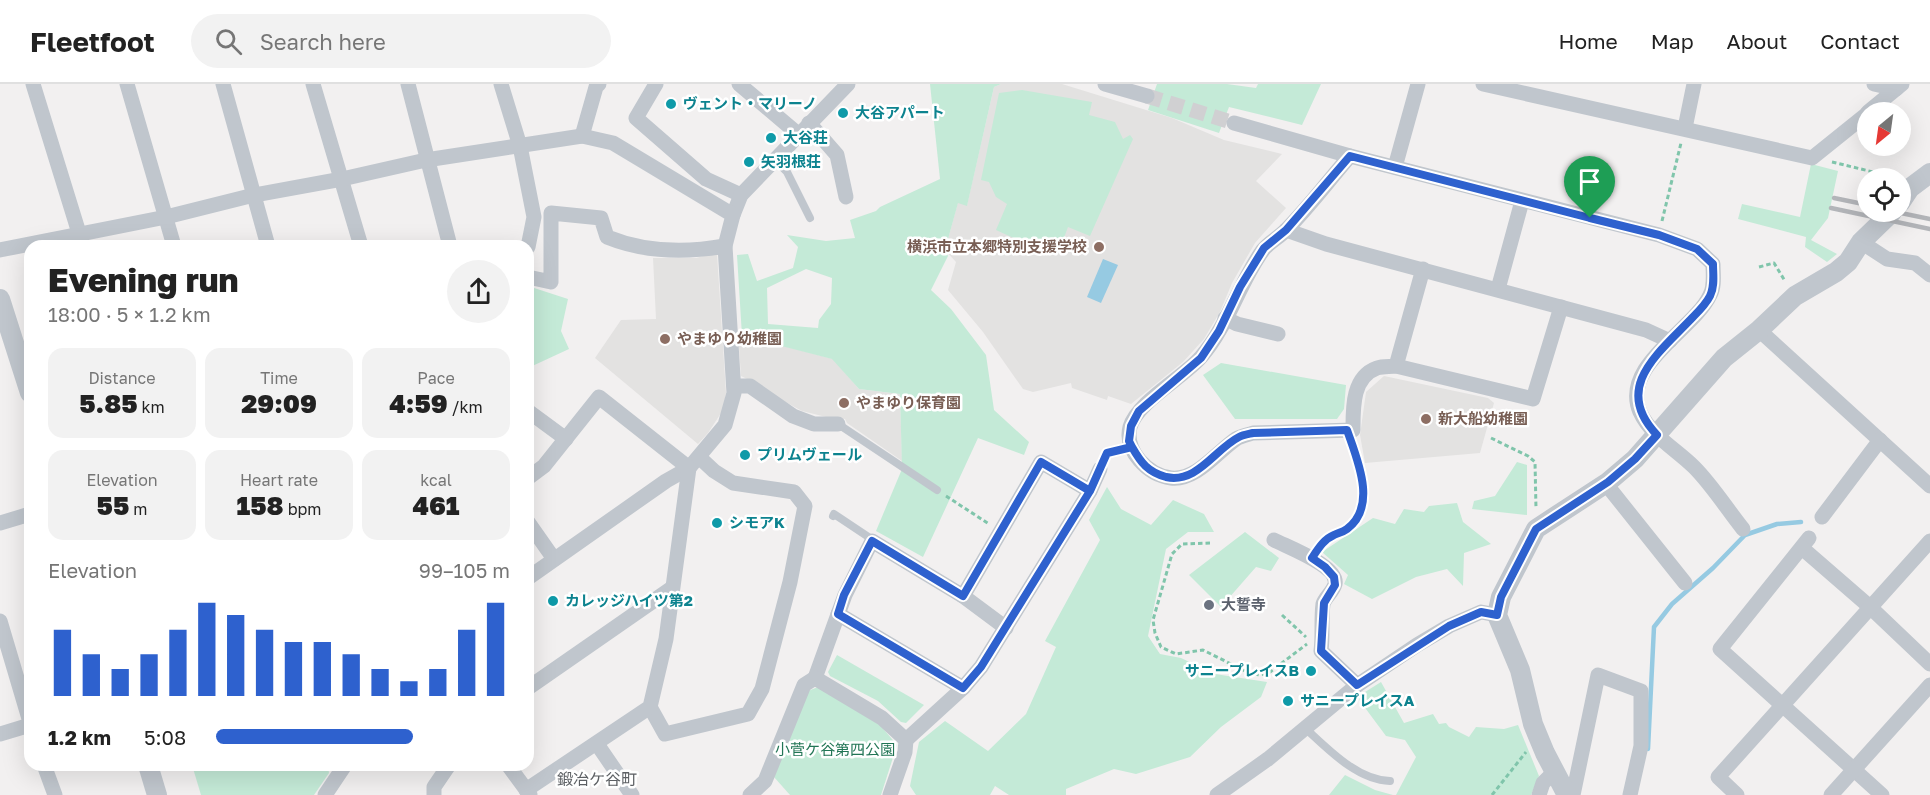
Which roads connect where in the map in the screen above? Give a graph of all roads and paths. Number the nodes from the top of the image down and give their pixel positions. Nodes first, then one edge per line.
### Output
1 (33, 84) edge
2 (127, 84) edge
3 (223, 84) edge
4 (313, 84) edge
5 (408, 84) edge
6 (501, 84) edge
7 (599, 84) edge
8 (656, 84) edge
9 (739, 84) edge
10 (1105, 84) edge
11 (1418, 84) edge
12 (1483, 84) edge
13 (1694, 84) edge
14 (1874, 84) edge
15 (845, 85) edge
16 (1899, 86) edge
17 (1147, 96) tunnel mouth
18 (1881, 102) edge
19 (1857, 122) edge
20 (1234, 123) tunnel mouth
21 (804, 128) junction
22 (1685, 129) junction
23 (582, 136) junction
24 (520, 146) junction
25 (1350, 156) junction
26 (774, 159) junction
27 (426, 160) junction
28 (1850, 165) dead end
29 (1395, 167) junction
30 (1924, 178) edge
31 (342, 179) junction
32 (1911, 187) edge
33 (254, 195) junction
34 (741, 195) junction
35 (846, 197) dead end
36 (1522, 201) junction
37 (733, 215) junction
38 (166, 217) junction
39 (810, 218) dead end
40 (1882, 222) edge
41 (1286, 230) junction
42 (1659, 235) junction
43 (81, 240) edge
44 (172, 240) edge
45 (266, 240) edge
46 (359, 240) edge
47 (448, 240) edge
48 (529, 240) edge
49 (1861, 242) junction
50 (725, 246) junction
51 (24, 247) edge
52 (0, 250) edge
53 (1759, 267) dead end
54 (1423, 269) junction
55 (1930, 275) edge
56 (534, 278) edge
57 (1498, 289) junction
58 (1795, 296) junction
59 (0, 299) edge
60 (1561, 307) junction
61 (1226, 318) junction
62 (1759, 330) junction
63 (1278, 334) dead end
64 (1670, 341) junction
65 (1396, 366) junction
66 (24, 374) edge
67 (734, 386) junction
68 (534, 420) edge
69 (838, 424) joint
70 (1347, 430) junction
71 (1657, 435) junction
72 (1491, 438) dead end
73 (566, 439) junction
74 (1880, 440) junction
75 (1132, 447) junction
76 (694, 463) junction
77 (1100, 469) joint
78 (534, 474) edge
79 (1606, 484) junction
80 (1930, 486) edge
81 (937, 490) joint
82 (1090, 491) junction
83 (24, 516) edge
84 (832, 516) dead end
85 (1822, 517) dead end
86 (0, 524) edge
87 (1536, 529) junction
88 (1743, 529) dead end
89 (534, 531) edge
90 (1000, 531) junction
91 (1274, 540) dead end
92 (872, 541) junction
93 (1930, 541) edge
94 (1210, 543) dead end
95 (1312, 558) junction
96 (554, 560) junction
97 (534, 574) edge
98 (1685, 583) dead end
99 (672, 588) junction
100 (963, 596) junction
101 (1870, 607) junction
102 (838, 614) junction
103 (1282, 615) dead end
104 (1497, 615) junction
105 (1006, 628) junction
106 (1, 629) edge
107 (1930, 664) edge
108 (815, 678) junction
109 (534, 684) edge
110 (1357, 685) junction
111 (1930, 685) edge
112 (963, 688) junction
113 (24, 704) edge
114 (1781, 706) junction
115 (650, 707) junction
116 (24, 726) edge
117 (1305, 728) junction
118 (0, 734) edge
119 (906, 740) junction
120 (597, 744) junction
121 (1531, 746) dead end
122 (1854, 770) junction
123 (46, 771) edge
124 (150, 771) edge
125 (342, 771) edge
126 (445, 771) edge
127 (512, 771) edge
128 (1554, 772) junction
129 (1390, 781) dead end
130 (333, 791) edge
131 (528, 793) edge
132 (55, 795) edge
133 (157, 795) edge
134 (434, 795) edge
135 (632, 795) edge
136 (750, 795) edge
137 (890, 795) edge
138 (1217, 795) edge
139 (1492, 795) edge
140 (1539, 795) edge
141 (1567, 795) edge
142 (1573, 795) edge
143 (1630, 795) edge
144 (1737, 795) edge
145 (1831, 795) edge
146 (1882, 795) edge

1 - 43 street
2 - 38 street
3 - 33 street
4 - 31 street
5 - 27 street
6 - 24 street
7 - 23 street
8 - 34 street
9 - 21 street
10 - 17 street
11 - 29 street
12 - 22 street
13 - 22 street
14 - 16 street
15 - 21 street
16 - 18 street
19 - 22 street
20 - 25 street
21 - 26 street
21 - 35 street
22 - 42 path
23 - 24 street
23 - 37 street
24 - 27 street
24 - 48 street
25 - 29 street
25 - 41 street
26 - 34 street
26 - 39 lane
27 - 31 street
27 - 47 street
28 - 30 path
29 - 36 street
30 - 32 street
31 - 33 street
31 - 46 street
33 - 38 street
33 - 45 street
34 - 37 street
36 - 42 street
36 - 57 street
37 - 50 street
38 - 43 street
38 - 44 street
40 - 49 street
41 - 54 street
41 - 61 street
42 - 64 street
49 - 55 street
49 - 58 street
50 - 56 street
50 - 67 street
51 - 52 street
53 - 58 path
54 - 57 street
54 - 65 street
57 - 60 street
58 - 62 street
59 - 66 street
60 - 64 street
60 - 65 street
61 - 63 street
61 - 75 street
62 - 71 street
62 - 74 street
64 - 71 street
65 - 70 street
67 - 69 street
67 - 76 street
68 - 73 street
69 - 81 lane
70 - 75 street
70 - 95 path
71 - 79 street
71 - 88 street
72 - 87 path
73 - 76 street
73 - 78 street
74 - 80 street
74 - 85 street
75 - 77 path
76 - 96 street
76 - 99 street
76 - 115 street
77 - 82 street
79 - 87 street
79 - 98 street
81 - 90 path
82 - 90 street
82 - 105 street
83 - 86 street
84 - 92 lane
87 - 104 street
89 - 96 street
90 - 100 street
91 - 95 street
92 - 100 street
92 - 102 street
93 - 101 street
94 - 103 path
95 - 110 street
96 - 97 street
99 - 109 street
99 - 115 street
100 - 105 street
101 - 107 street
101 - 114 street
101 - 114 street
102 - 108 street
102 - 112 street
104 - 110 street
104 - 128 street
105 - 112 street
106 - 113 street
108 - 119 street
108 - 136 street
110 - 117 street
111 - 122 street
112 - 119 street
114 - 122 street
114 - 144 street
115 - 120 street
116 - 118 street
117 - 129 lane
117 - 138 street
119 - 137 street
120 - 131 street
120 - 135 street
121 - 139 path
122 - 145 street
122 - 146 street
123 - 132 street
124 - 133 street
125 - 130 street
126 - 134 street
127 - 131 street
128 - 140 street
128 - 141 street
142 - 143 street

